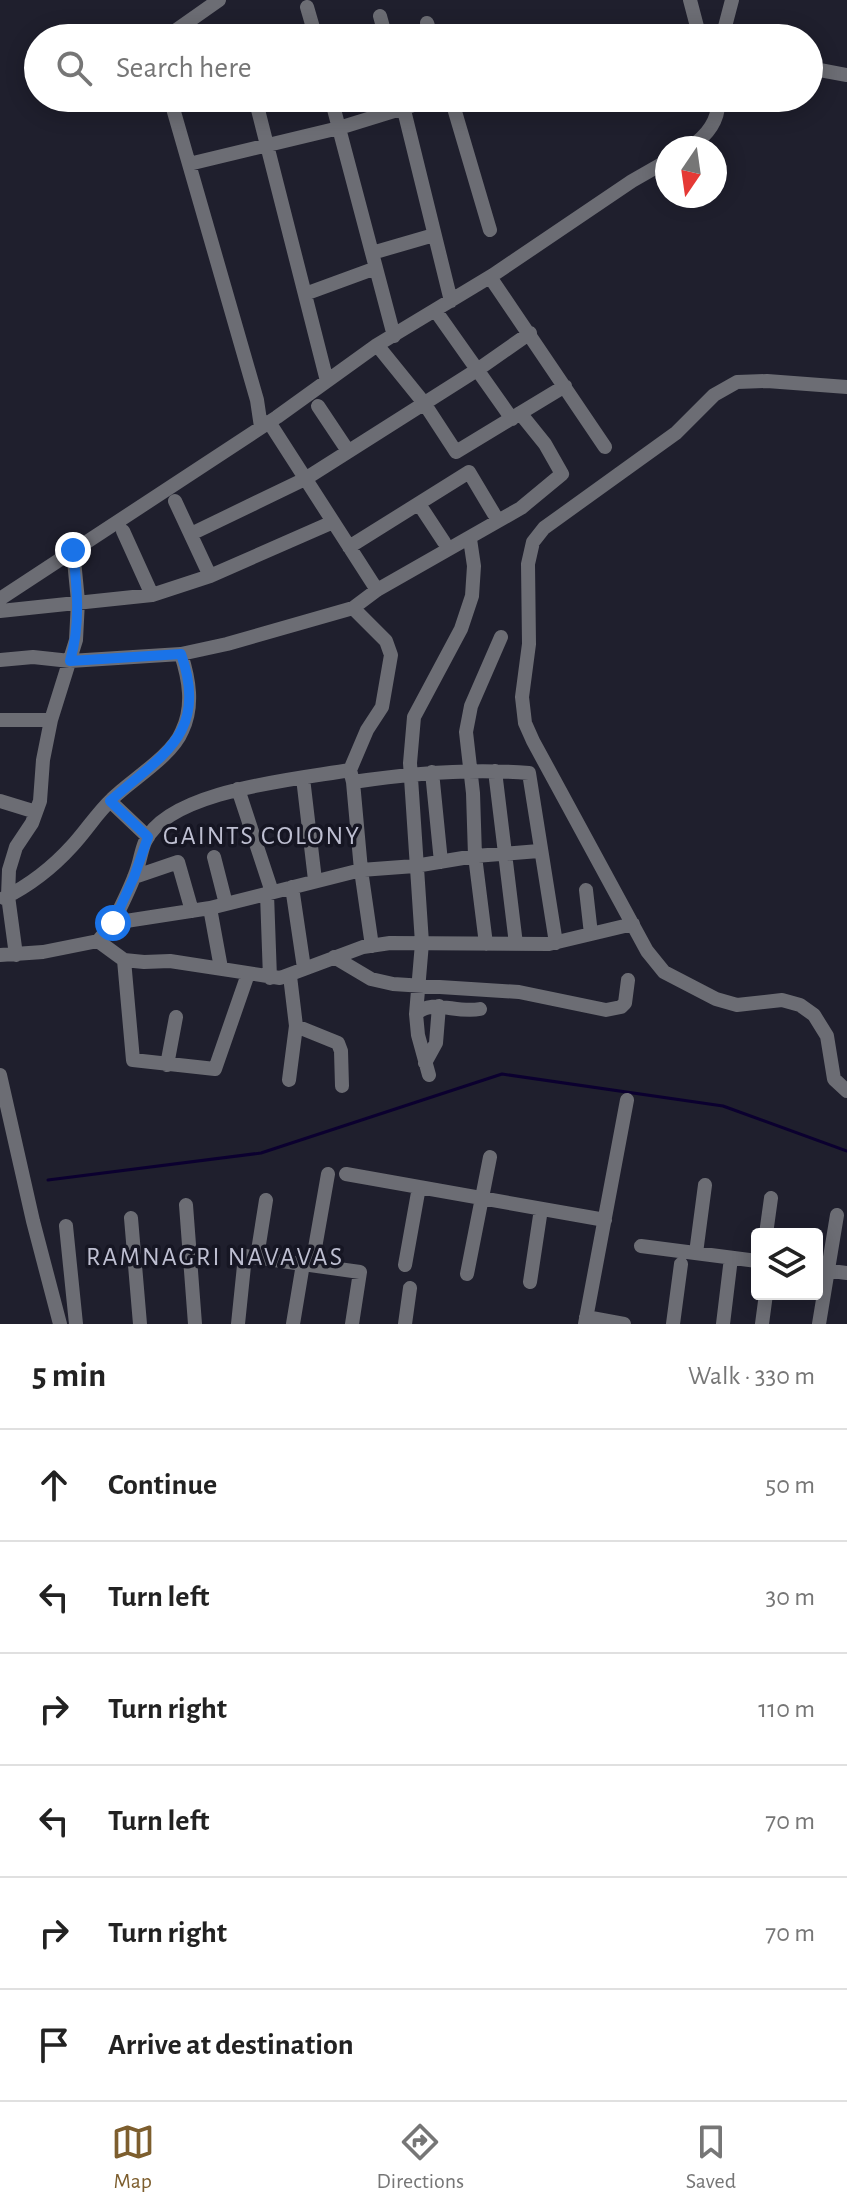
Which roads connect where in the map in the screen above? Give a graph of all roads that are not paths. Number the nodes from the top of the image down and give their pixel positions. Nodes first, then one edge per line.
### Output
1 (219, 0) edge
2 (690, 0) edge
3 (732, 0) edge
4 (307, 7) dead end
5 (380, 16) dead end
6 (185, 24) edge
7 (312, 24) edge
8 (382, 24) edge
9 (696, 24) edge
10 (726, 24) edge
11 (823, 71) edge
12 (847, 75) edge
13 (174, 112) edge
14 (259, 112) edge
15 (335, 112) edge
16 (381, 112) edge
17 (404, 112) edge
18 (455, 112) edge
19 (718, 112) edge
20 (339, 128) junction
21 (703, 136) edge
22 (267, 145) junction
23 (189, 164) junction
24 (655, 168) edge
25 (490, 230) dead end
26 (434, 235) junction
27 (374, 261) junction
28 (490, 277) junction
29 (305, 294) junction
30 (451, 301) junction
31 (435, 310) junction
32 (530, 333) junction
33 (394, 336) junction
34 (377, 345) junction
35 (476, 370) junction
36 (327, 381) junction
37 (565, 386) junction
38 (847, 387) edge
39 (424, 403) junction
40 (318, 406) dead end
41 (516, 416) junction
42 (265, 425) junction
43 (605, 447) dead end
44 (348, 451) junction
45 (305, 479) junction
46 (175, 501) dead end
47 (419, 504) junction
48 (494, 514) dead end
49 (333, 522) junction
50 (123, 531) dead end
51 (191, 534) junction
52 (470, 539) junction
53 (444, 542) dead end
54 (349, 547) junction
55 (73, 550) junction
56 (210, 576) junction
57 (377, 590) junction
58 (152, 595) junction
59 (0, 599) edge
60 (78, 601) junction
61 (353, 608) junction
62 (0, 611) edge
63 (501, 637) dead end
64 (181, 654) junction
65 (0, 660) edge
66 (70, 661) junction
67 (0, 720) edge
68 (51, 720) junction
69 (471, 770) junction
70 (495, 771) junction
71 (432, 772) junction
72 (411, 773) junction
73 (352, 776) junction
74 (303, 778) junction
75 (238, 789) junction
76 (0, 801) edge
77 (110, 801) junction
78 (36, 812) junction
79 (148, 837) junction
80 (539, 851) junction
81 (506, 855) junction
82 (475, 856) junction
83 (214, 857) dead end
84 (441, 862) junction
85 (415, 866) junction
86 (361, 870) junction
87 (134, 877) junction
88 (315, 880) junction
89 (292, 887) junction
90 (586, 890) dead end
91 (270, 893) junction
92 (4, 898) edge
93 (226, 904) junction
94 (210, 908) junction
95 (192, 911) junction
96 (113, 923) junction
97 (633, 924) junction
98 (591, 934) junction
99 (98, 941) junction
100 (422, 943) junction
101 (556, 943) junction
102 (486, 944) junction
103 (516, 944) junction
104 (372, 946) junction
105 (8, 955) edge
106 (334, 957) junction
107 (124, 960) junction
108 (221, 968) junction
109 (304, 968) junction
110 (248, 974) junction
111 (290, 976) junction
112 (270, 978) junction
113 (628, 980) dead end
114 (419, 985) junction
115 (439, 1006) junction
116 (480, 1009) dead end
117 (416, 1014) junction
118 (176, 1017) dead end
119 (296, 1026) junction
120 (167, 1065) junction
121 (0, 1075) edge
122 (289, 1080) dead end
123 (342, 1086) dead end
124 (847, 1091) edge
125 (627, 1100) dead end
126 (490, 1157) dead end
127 (328, 1174) dead end
128 (346, 1174) dead end
129 (705, 1185) dead end
130 (419, 1187) junction
131 (481, 1198) junction
132 (771, 1198) dead end
133 (266, 1200) dead end
134 (186, 1205) dead end
135 (541, 1209) junction
136 (837, 1215) dead end
137 (131, 1218) dead end
138 (605, 1220) junction
139 (66, 1226) dead end
140 (767, 1228) edge
141 (641, 1246) dead end
142 (696, 1253) junction
143 (257, 1257) junction
144 (731, 1258) junction
145 (751, 1260) edge
146 (308, 1264) junction
147 (681, 1264) dead end
148 (405, 1265) dead end
149 (823, 1265) edge
150 (823, 1269) edge
151 (847, 1273) edge
152 (467, 1274) dead end
153 (530, 1282) dead end
154 (410, 1288) dead end
155 (765, 1300) edge
156 (820, 1300) edge
157 (586, 1321) edge
158 (60, 1324) edge
159 (76, 1324) edge
160 (140, 1324) edge
161 (195, 1324) edge
162 (238, 1324) edge
163 (293, 1324) edge
164 (352, 1324) edge
165 (405, 1324) edge
166 (624, 1324) edge
167 (673, 1324) edge
168 (723, 1324) edge
169 (762, 1324) edge
170 (819, 1324) edge

1 - 6 street
2 - 9 street
3 - 10 street
4 - 7 street
5 - 8 street
11 - 12 street
13 - 23 street
14 - 22 street
15 - 20 street
16 - 20 street
17 - 26 street
18 - 25 street
19 - 21 street
20 - 22 street
20 - 27 street
22 - 23 street
22 - 29 street
23 - 42 street
24 - 28 street
26 - 27 street
26 - 30 street
27 - 29 street
27 - 33 street
28 - 30 street
28 - 32 street
29 - 36 street
30 - 31 street
31 - 33 street
31 - 35 street
32 - 35 street
32 - 37 street
33 - 34 street
34 - 36 street
34 - 39 street
35 - 39 street
35 - 41 street
36 - 42 street
37 - 41 street
37 - 43 street
38 - 97 street
39 - 41 street
39 - 44 street
40 - 44 street
41 - 52 street
42 - 45 street
42 - 55 street
44 - 45 street
45 - 49 street
45 - 51 street
46 - 51 street
47 - 48 street
47 - 53 street
47 - 54 street
49 - 54 street
49 - 56 street
50 - 58 street
51 - 56 street
52 - 57 street
52 - 72 street
54 - 57 street
55 - 59 street
55 - 60 street
56 - 58 street
57 - 61 street
58 - 60 street
60 - 62 street
60 - 66 street
61 - 64 street
61 - 73 street
63 - 69 street
64 - 66 street
64 - 77 street
65 - 66 street
66 - 68 street
67 - 68 street
68 - 78 street
69 - 70 street
69 - 71 street
69 - 82 street
70 - 80 street
70 - 81 street
71 - 72 street
71 - 84 street
72 - 73 street
72 - 85 street
73 - 74 street
73 - 86 street
74 - 75 street
74 - 88 street
75 - 79 street
75 - 91 street
76 - 78 street
77 - 79 street
77 - 92 street
78 - 92 street
79 - 87 street
80 - 81 street
80 - 101 street
81 - 82 street
81 - 103 street
82 - 84 street
82 - 102 street
83 - 93 street
84 - 85 street
85 - 86 street
85 - 100 street
86 - 88 street
86 - 104 street
87 - 95 street
87 - 96 street
88 - 89 street
89 - 91 street
89 - 109 street
90 - 98 street
91 - 93 street
91 - 112 street
92 - 105 street
93 - 94 street
94 - 95 street
94 - 108 street
95 - 96 street
96 - 99 street
97 - 98 street
97 - 124 street
98 - 101 street
99 - 105 street
99 - 107 street
100 - 102 street
100 - 104 street
100 - 114 street
101 - 103 street
102 - 103 street
104 - 106 street
106 - 109 street
106 - 114 street
107 - 108 street
107 - 120 street
108 - 110 street
109 - 111 street
110 - 112 street
110 - 120 street
111 - 112 street
111 - 119 street
113 - 114 street
114 - 117 street
115 - 116 street
115 - 117 street
115 - 117 street
118 - 120 street
119 - 122 street
119 - 123 street
121 - 158 street
125 - 138 street
126 - 131 street
127 - 146 street
128 - 130 street
129 - 142 street
130 - 131 street
130 - 148 street
131 - 135 street
131 - 152 street
132 - 140 street
133 - 143 street
134 - 161 street
135 - 138 street
135 - 153 street
136 - 149 street
137 - 160 street
138 - 157 street
139 - 159 street
141 - 142 street
142 - 144 street
143 - 146 street
143 - 162 street
144 - 145 street
144 - 168 street
146 - 163 street
146 - 164 street
147 - 167 street
150 - 151 street
154 - 165 street
155 - 169 street
156 - 170 street
157 - 166 street

